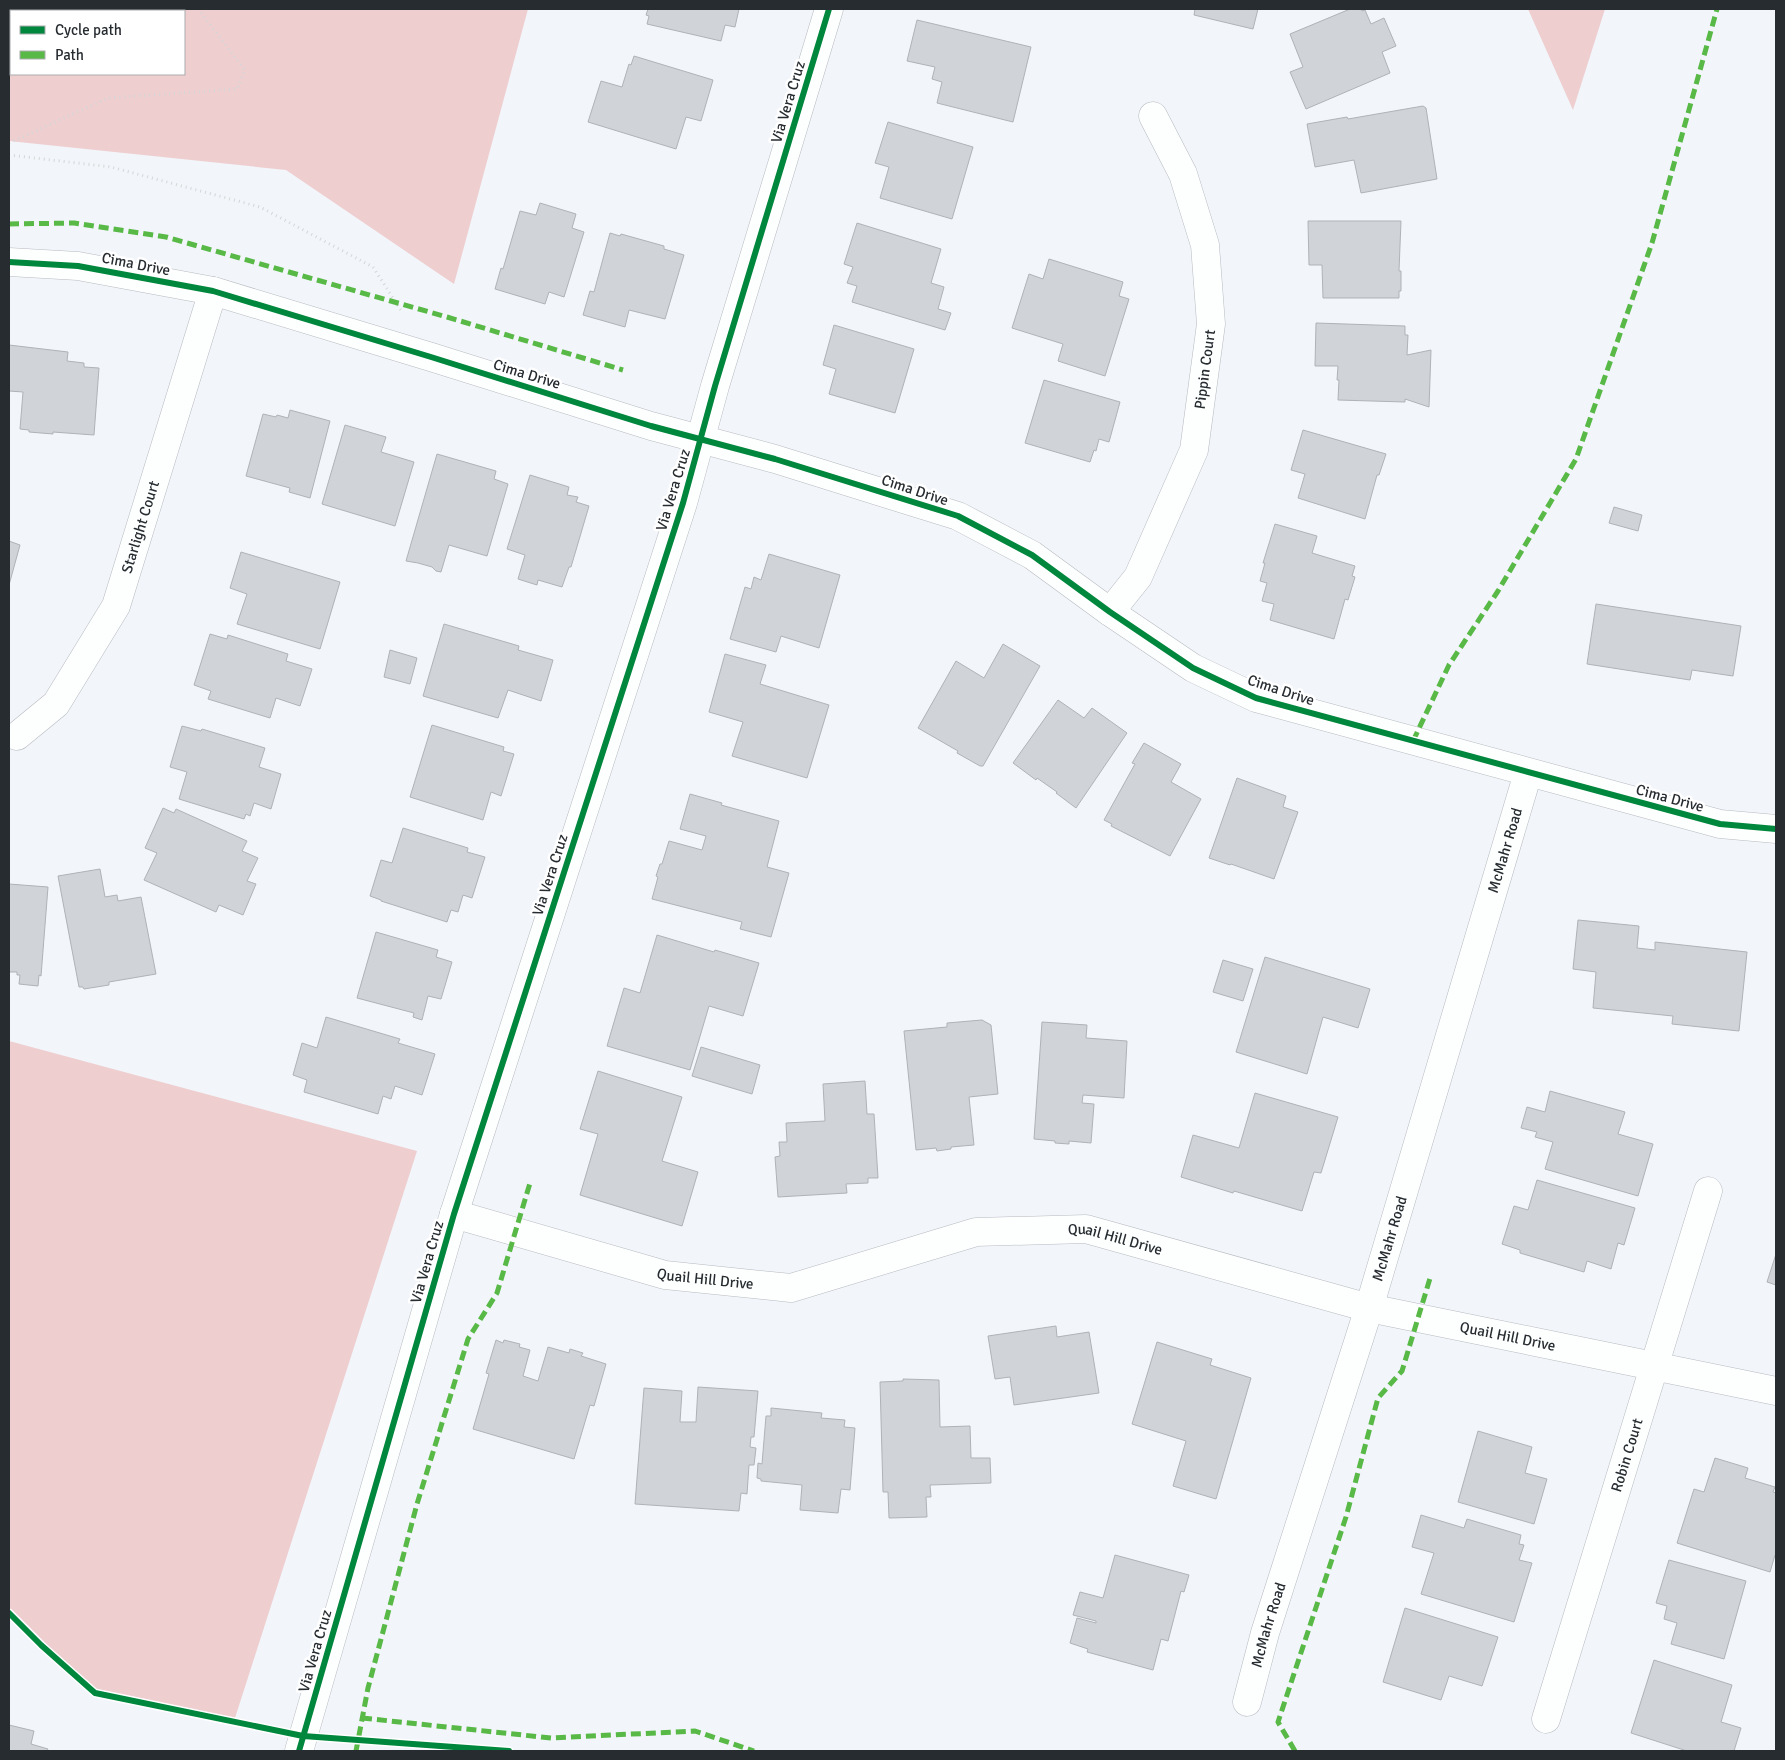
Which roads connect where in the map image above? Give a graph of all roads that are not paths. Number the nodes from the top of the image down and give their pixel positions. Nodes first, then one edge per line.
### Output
1 (829, 9) edge
2 (1153, 116) dead end
3 (9, 262) edge
4 (213, 291) junction
5 (701, 439) junction
6 (1110, 612) junction
7 (17, 736) dead end
8 (1528, 773) junction
9 (1776, 829) edge
10 (1708, 1191) dead end
11 (454, 1214) junction
12 (1369, 1308) junction
13 (1654, 1367) junction
14 (1776, 1391) edge
15 (1247, 1702) dead end
16 (1546, 1719) dead end
17 (298, 1751) edge

1 - 5 street, Via Vera Cruz
2 - 6 street, Pippin Court
3 - 4 street, Cima Drive
4 - 5 street, Cima Drive
4 - 7 street, Starlight Court
5 - 6 street, Cima Drive
5 - 11 street, Via Vera Cruz
6 - 8 street, Cima Drive
8 - 9 street, Cima Drive
8 - 12 street, McMahr Road
10 - 13 street, Robin Court
11 - 12 street, Quail Hill Drive
11 - 17 street, Via Vera Cruz
12 - 13 street, Quail Hill Drive
12 - 15 street, McMahr Road
13 - 14 street, Quail Hill Drive
13 - 16 street, Robin Court

